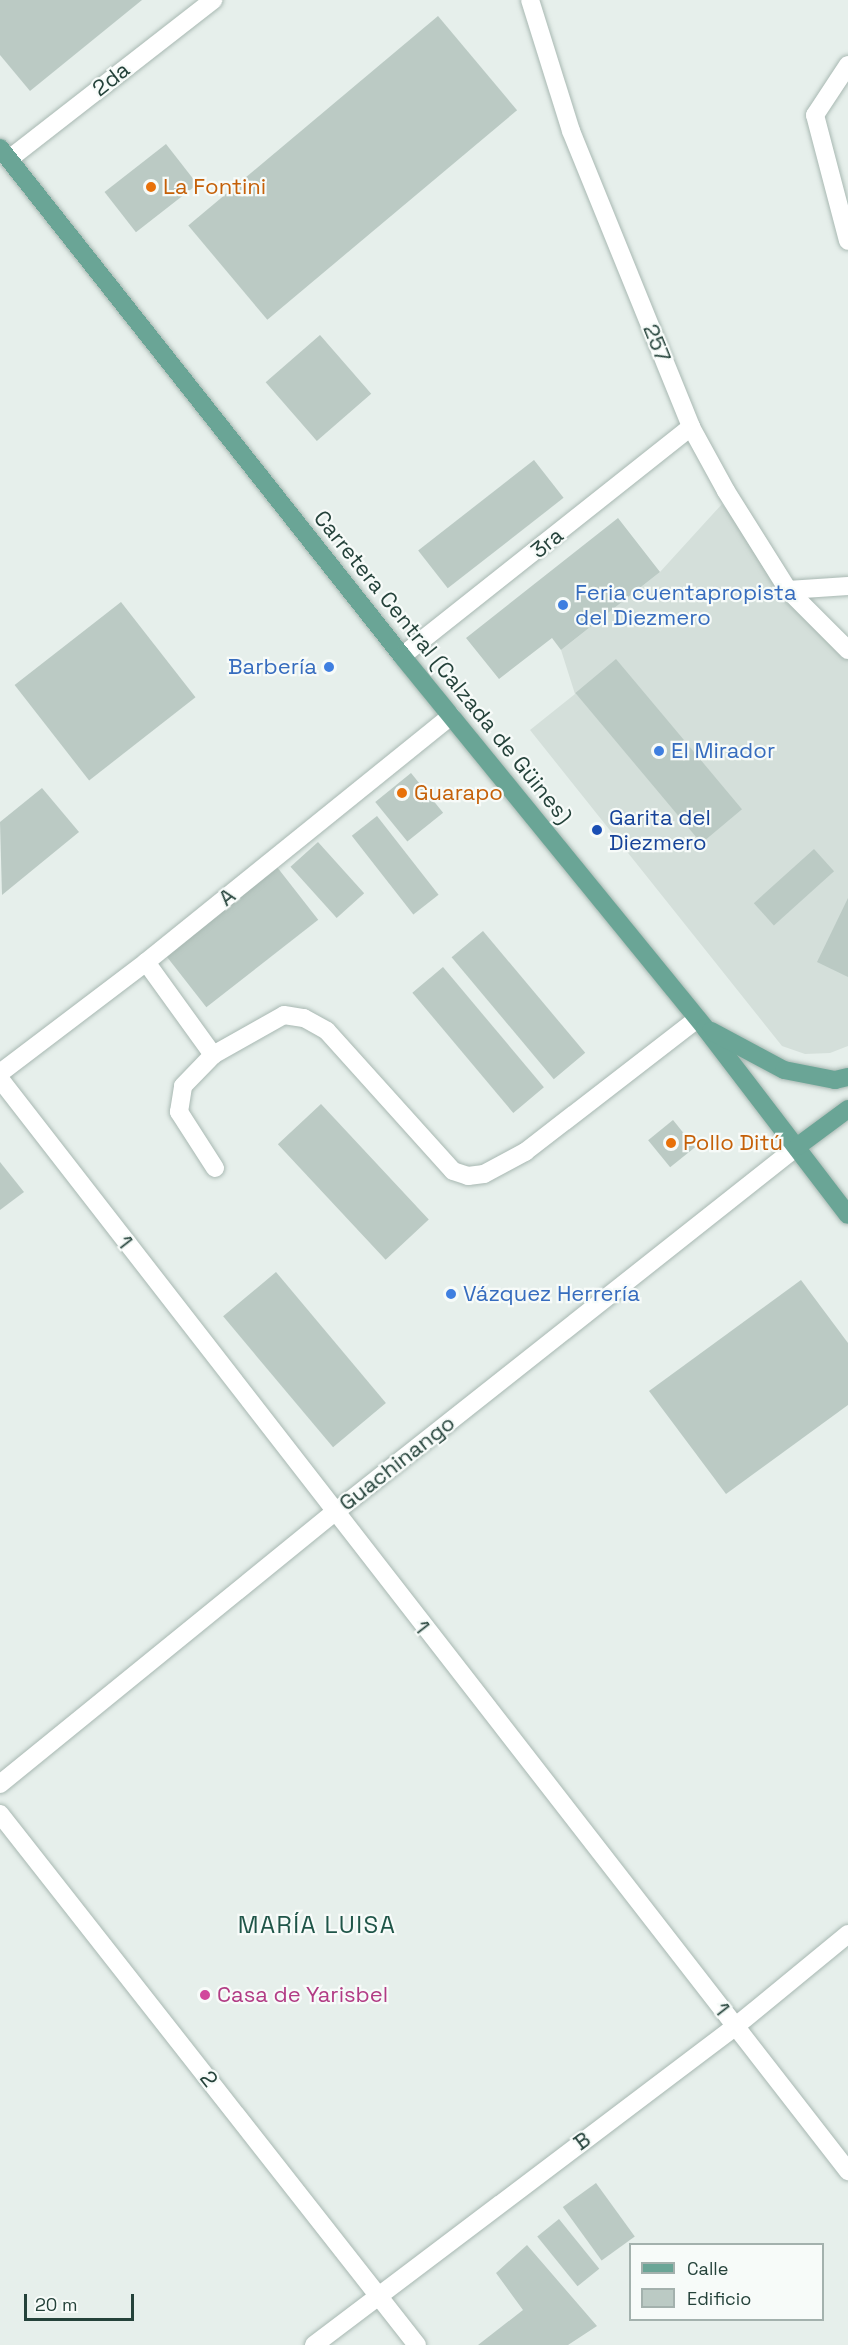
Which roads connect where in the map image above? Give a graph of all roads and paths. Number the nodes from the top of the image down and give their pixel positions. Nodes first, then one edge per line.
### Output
1 (213, 0) edge
2 (530, 0) edge
3 (848, 65) edge
4 (4, 153) edge
5 (848, 241) edge
6 (691, 427) junction
7 (848, 586) edge
8 (788, 591) junction
9 (848, 650) edge
10 (402, 656) junction
11 (451, 716) junction
12 (146, 962) junction
13 (701, 1024) junction
14 (213, 1055) junction
15 (0, 1073) edge
16 (848, 1077) edge
17 (0, 1079) edge
18 (848, 1109) edge
19 (798, 1146) junction
20 (215, 1168) dead end
21 (848, 1215) edge
22 (333, 1513) junction
23 (0, 1784) edge
24 (0, 1814) edge
25 (848, 1934) edge
26 (736, 2026) junction
27 (848, 2171) edge
28 (379, 2294) junction
29 (314, 2345) edge
30 (417, 2345) edge

1 - 4 street, 2da
2 - 6 street, 257
3 - 5 street
4 - 10 main road, Carretera Central (Calzada de Güines)
6 - 8 street, 257
6 - 10 street, 3ra
7 - 8 street
8 - 9 street, 257
10 - 11 main road, Carretera Central (Calzada de Güines)
11 - 12 street, A
11 - 13 main road, Carretera Central (Calzada de Güines)
12 - 14 street
12 - 15 street, A
13 - 14 street
13 - 16 main road
13 - 19 main road, Carretera Central (Calzada de Güines)
14 - 20 street
17 - 22 street, 1
18 - 19 main road
19 - 21 main road, Carretera Central (Calzada de Güines)
19 - 22 street, Guachinango
22 - 23 street, Guachinango
22 - 26 street, 1
24 - 28 street, 2
25 - 26 street, B
26 - 27 street, 1
26 - 28 street, B
28 - 29 street, B
28 - 30 street, 2

